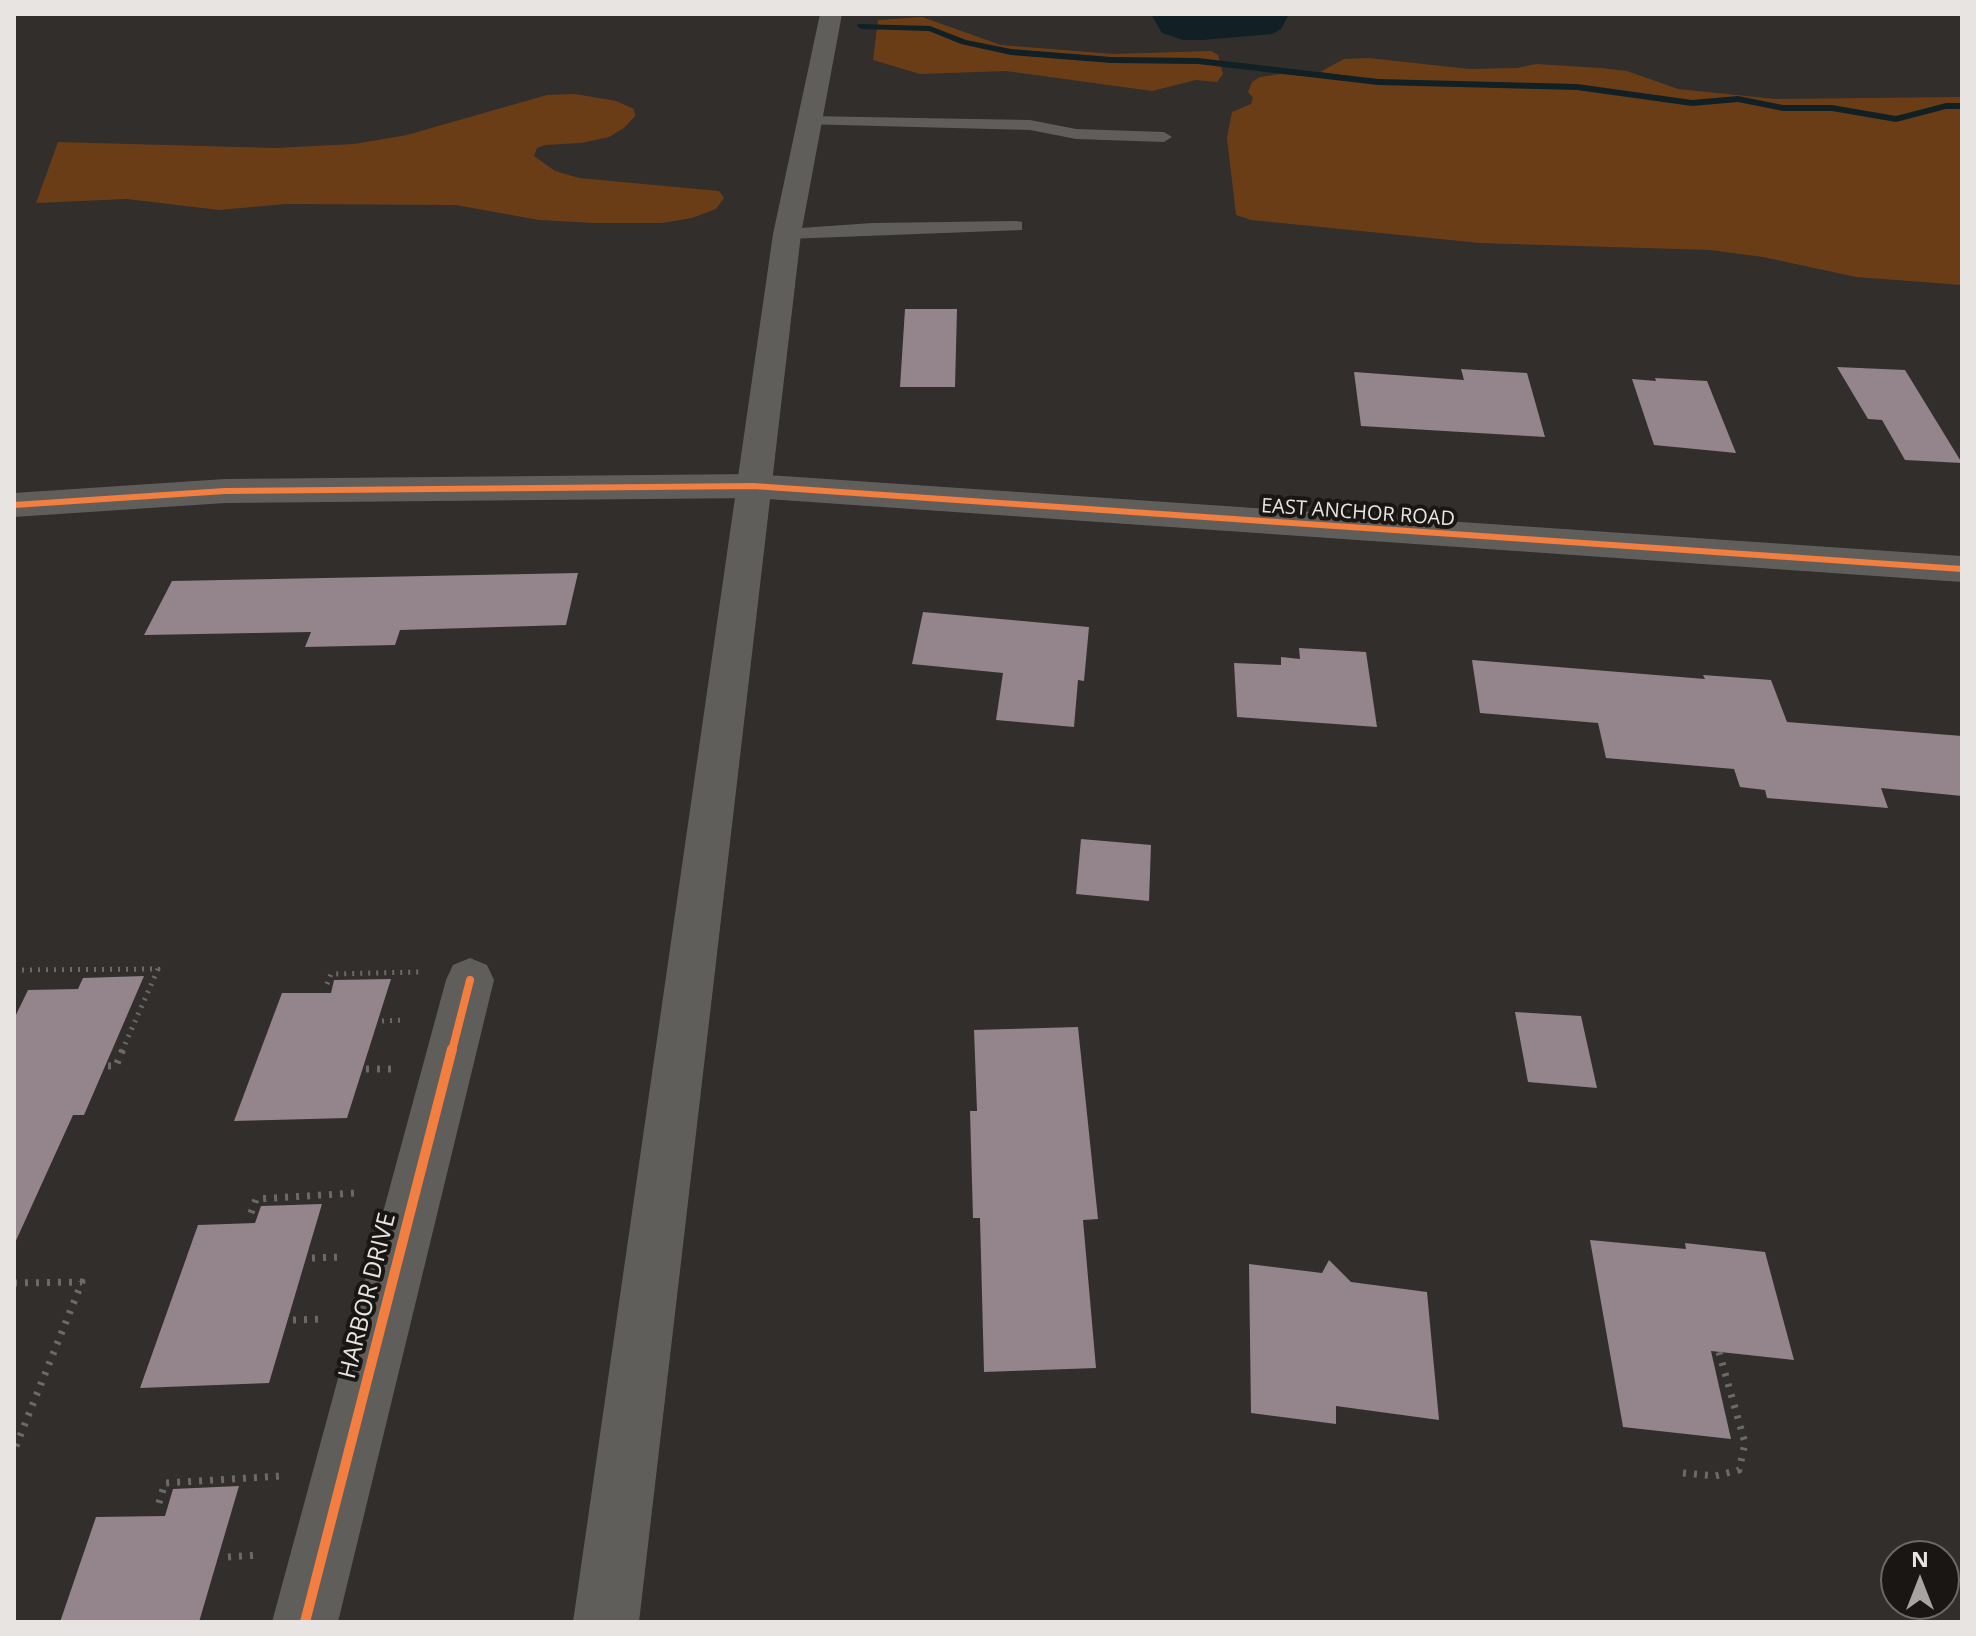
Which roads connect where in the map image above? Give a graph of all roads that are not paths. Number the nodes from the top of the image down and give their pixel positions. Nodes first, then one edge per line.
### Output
1 (831, 14) edge
2 (807, 121) junction
3 (1164, 137) dead end
4 (1016, 226) dead end
5 (787, 234) junction
6 (753, 486) junction
7 (14, 505) edge
8 (1962, 569) edge
9 (446, 976) road end
10 (305, 1622) edge
11 (606, 1622) edge

1 - 2 street
2 - 3 lane
2 - 5 street
4 - 5 lane
5 - 6 street
6 - 7 street, EAST ANCHOR ROAD
6 - 8 street, EAST ANCHOR ROAD
6 - 11 street
9 - 10 street, HARBOR DRIVE

